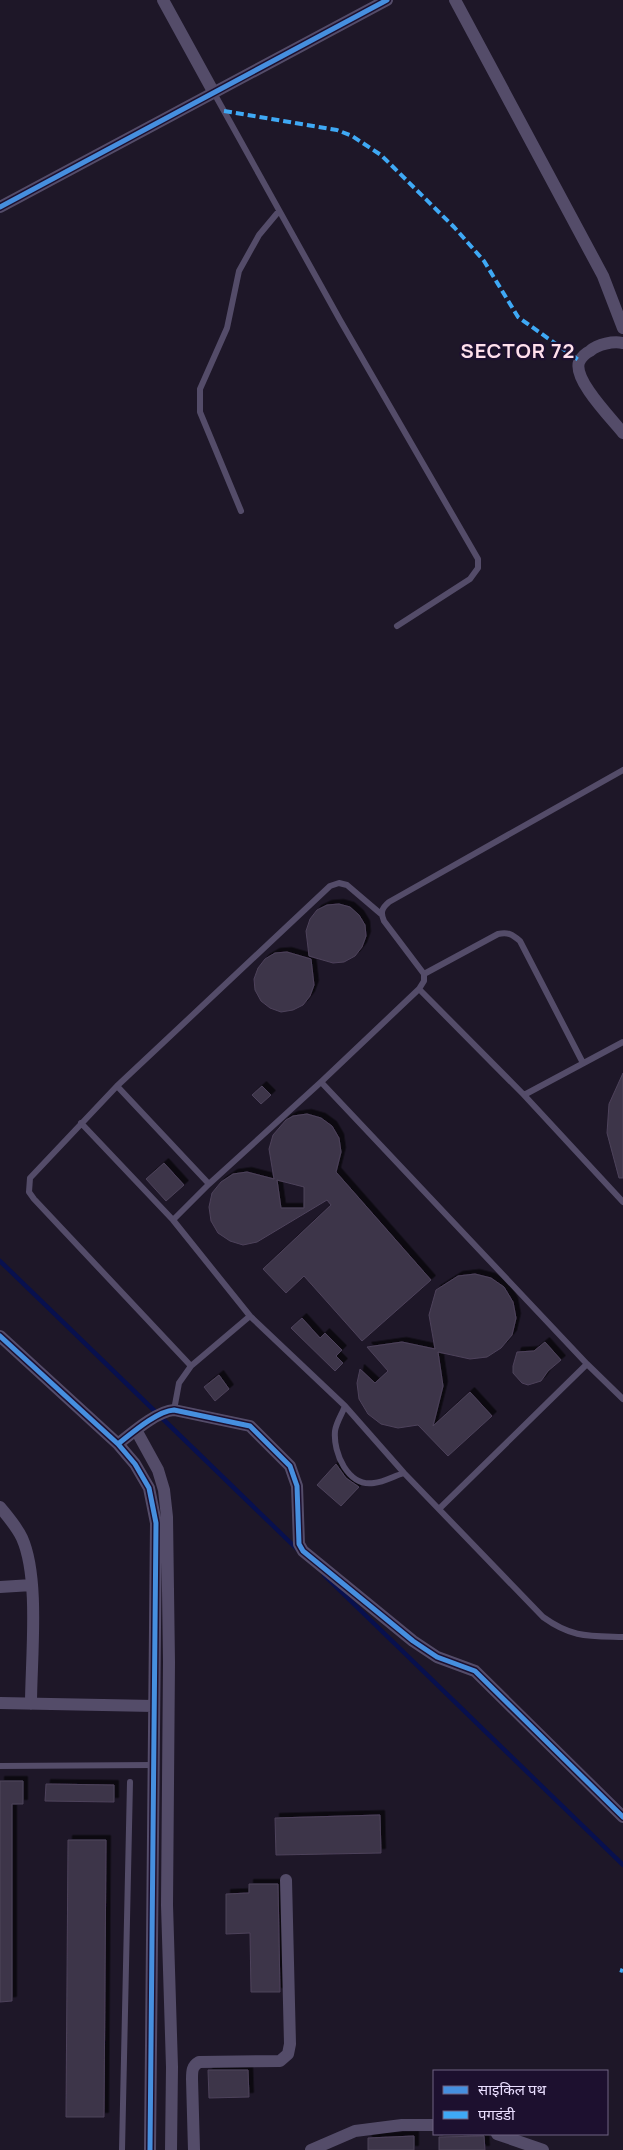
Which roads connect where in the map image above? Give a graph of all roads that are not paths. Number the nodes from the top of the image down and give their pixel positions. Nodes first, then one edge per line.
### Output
1 (163, 0) edge
2 (387, 0) edge
3 (455, 0) edge
4 (214, 93) junction
5 (0, 207) edge
6 (279, 211) junction
7 (623, 328) edge
8 (623, 343) edge
9 (623, 433) edge
10 (241, 511) dead end
11 (397, 626) dead end
12 (623, 770) edge
13 (381, 914) junction
14 (424, 974) junction
15 (419, 989) junction
16 (623, 1042) edge
17 (583, 1063) junction
18 (322, 1082) junction
19 (117, 1086) junction
20 (524, 1095) junction
21 (81, 1123) junction
22 (209, 1184) junction
23 (623, 1202) edge
24 (173, 1220) junction
25 (250, 1316) junction
26 (0, 1336) edge
27 (587, 1364) junction
28 (191, 1366) junction
29 (623, 1399) edge
30 (345, 1406) junction
31 (168, 1412) junction
32 (136, 1430) junction
33 (118, 1444) junction
34 (404, 1473) junction
35 (0, 1507) edge
36 (439, 1509) junction
37 (32, 1585) junction
38 (0, 1586) edge
39 (623, 1637) edge
40 (0, 1703) edge
41 (30, 1704) junction
42 (154, 1706) junction
43 (153, 1765) junction
44 (0, 1766) edge
45 (130, 1782) dead end
46 (623, 1817) edge
47 (286, 1880) dead end
48 (433, 2125) edge
49 (500, 2135) edge
50 (122, 2150) edge
51 (150, 2150) edge
52 (171, 2150) edge
53 (194, 2150) edge
54 (311, 2150) edge
55 (543, 2150) edge

1 - 4 street
2 - 4 street
3 - 7 street
4 - 5 street
4 - 6 lane
6 - 10 lane
6 - 11 lane
8 - 9 street
12 - 13 lane
13 - 14 lane
13 - 19 lane
14 - 15 lane
14 - 17 lane
15 - 18 lane
15 - 20 lane
16 - 17 lane
17 - 20 lane
18 - 22 lane
18 - 27 lane
19 - 21 lane
19 - 22 lane
20 - 23 lane
21 - 24 lane
21 - 28 lane
22 - 24 lane
24 - 25 lane
25 - 28 lane
25 - 30 lane
26 - 33 street
27 - 29 lane
27 - 36 lane
28 - 31 lane
30 - 34 lane
30 - 34 lane
31 - 32 street
31 - 46 street
32 - 33 street
32 - 52 street
33 - 42 street
34 - 36 lane
35 - 37 street
36 - 39 lane
37 - 38 street
37 - 41 street
40 - 41 street
41 - 42 street
42 - 43 street
43 - 44 lane
43 - 51 street
45 - 50 lane
47 - 53 street
48 - 54 street
49 - 55 street

